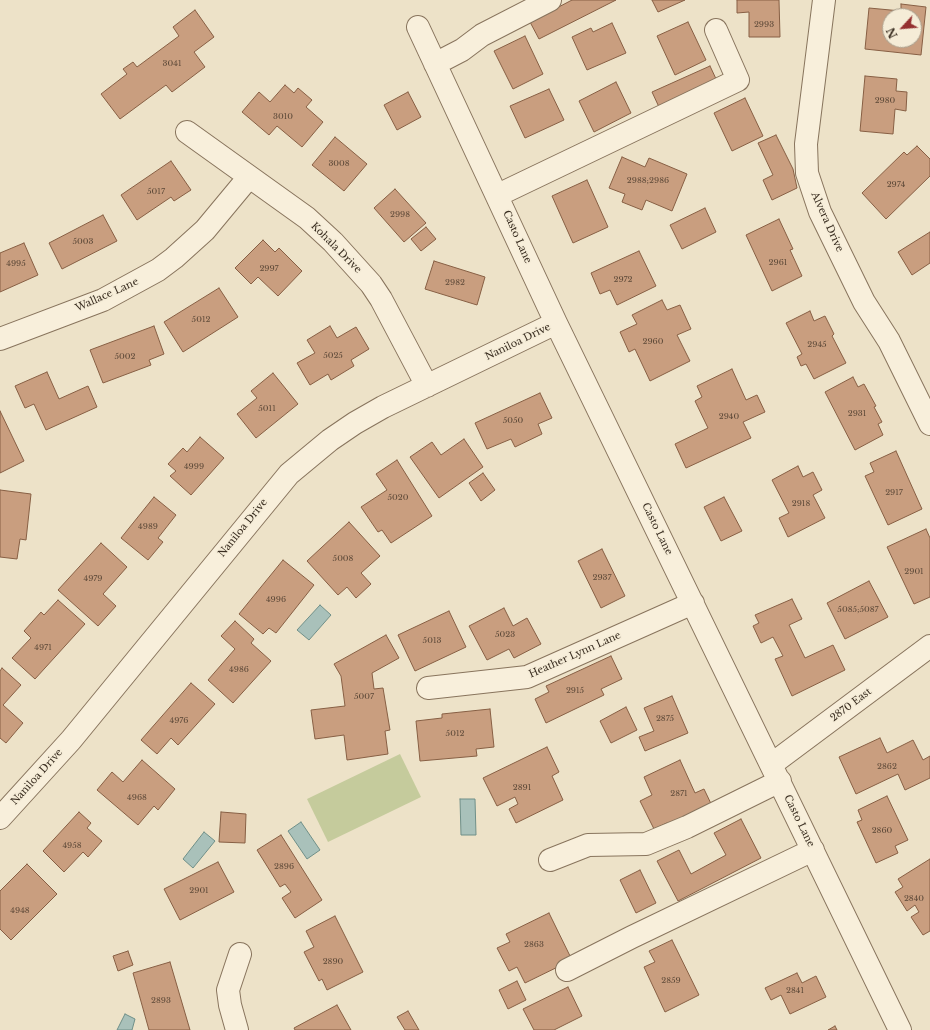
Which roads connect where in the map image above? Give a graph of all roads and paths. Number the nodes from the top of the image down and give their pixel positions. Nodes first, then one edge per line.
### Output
1 (550, 0) edge
2 (824, 0) edge
3 (418, 27) dead end
4 (716, 30) dead end
5 (435, 64) junction
6 (187, 132) dead end
7 (250, 178) junction
8 (498, 195) junction
9 (556, 323) junction
10 (0, 339) edge
11 (427, 386) junction
12 (930, 424) edge
13 (693, 602) junction
14 (930, 646) edge
15 (428, 688) dead end
16 (776, 773) junction
17 (0, 818) edge
18 (813, 850) junction
19 (550, 860) dead end
20 (240, 954) dead end
21 (567, 970) dead end
22 (237, 1030) edge
23 (900, 1030) edge

1 - 5 street
2 - 12 street, Alvera Drive
3 - 5 street, Casto Lane
4 - 8 street
5 - 8 street, Casto Lane
6 - 7 street, Kohala Drive
7 - 10 street, Wallace Lane
7 - 11 street, Kohala Drive
8 - 9 street, Casto Lane
9 - 11 street, Naniloa Drive
9 - 13 street, Casto Lane
11 - 17 street, Naniloa Drive
13 - 15 street, Heather Lynn Lane
13 - 16 street, Casto Lane
14 - 16 street, 2870 East
16 - 18 street, Casto Lane
16 - 19 street, 2870 East
18 - 21 street
18 - 23 street, Casto Lane
20 - 22 street

